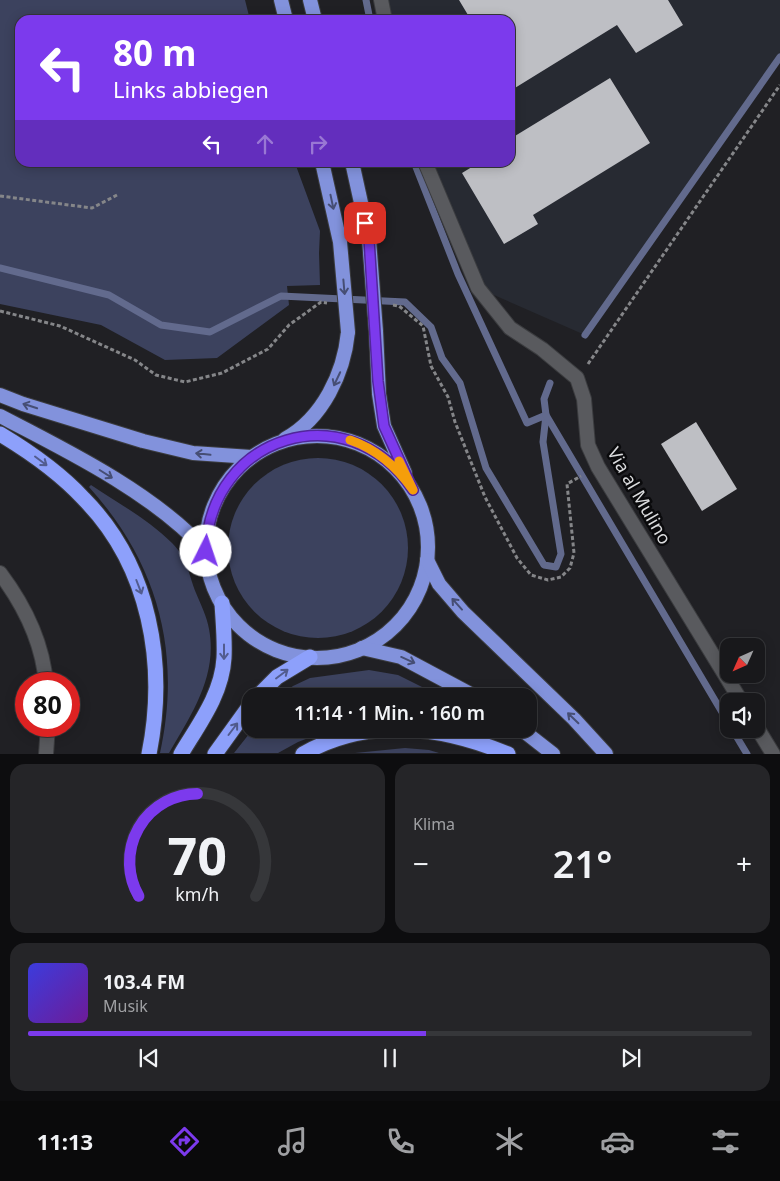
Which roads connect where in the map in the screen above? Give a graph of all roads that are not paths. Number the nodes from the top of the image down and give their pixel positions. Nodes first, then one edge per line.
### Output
1 (281, 0) edge
2 (310, 0) edge
3 (381, 0) edge
4 (285, 15) edge
5 (314, 15) edge
6 (383, 15) edge
7 (323, 167) edge
8 (353, 167) edge
9 (427, 167) edge
10 (0, 395) edge
11 (0, 416) edge
12 (0, 434) edge
13 (281, 442) junction
14 (252, 457) junction
15 (413, 490) junction
16 (206, 551) junction
17 (427, 560) junction
18 (0, 573) edge
19 (222, 603) junction
20 (361, 648) junction
21 (310, 658) junction
22 (44, 672) edge
23 (266, 688) edge
24 (459, 688) edge
25 (736, 693) edge
26 (242, 716) edge
27 (47, 737) edge
28 (533, 738) edge
29 (763, 738) edge
30 (46, 754) edge
31 (149, 754) edge
32 (182, 754) edge
33 (215, 754) edge
34 (303, 754) edge
35 (508, 754) edge
36 (553, 754) edge
37 (606, 754) edge
38 (773, 754) edge

1 - 4 highway
2 - 5 highway
3 - 6 street
7 -> 13 highway, bridge
8 - 15 highway, bridge
9 - 25 street, Via al Mulino
14 -> 10 highway
11 -> 16 highway
12 -> 31 highway
13 - 14 highway
13 - 15 highway
14 - 16 highway
15 - 17 highway
16 - 19 highway
17 - 20 highway
37 -> 17 highway
18 - 22 street
19 - 21 highway
19 -> 32 highway
20 - 21 highway
20 -> 24 highway
23 -> 21 highway
33 -> 26 highway
27 - 30 street
28 - 36 highway
29 - 38 street
34 - 35 highway

